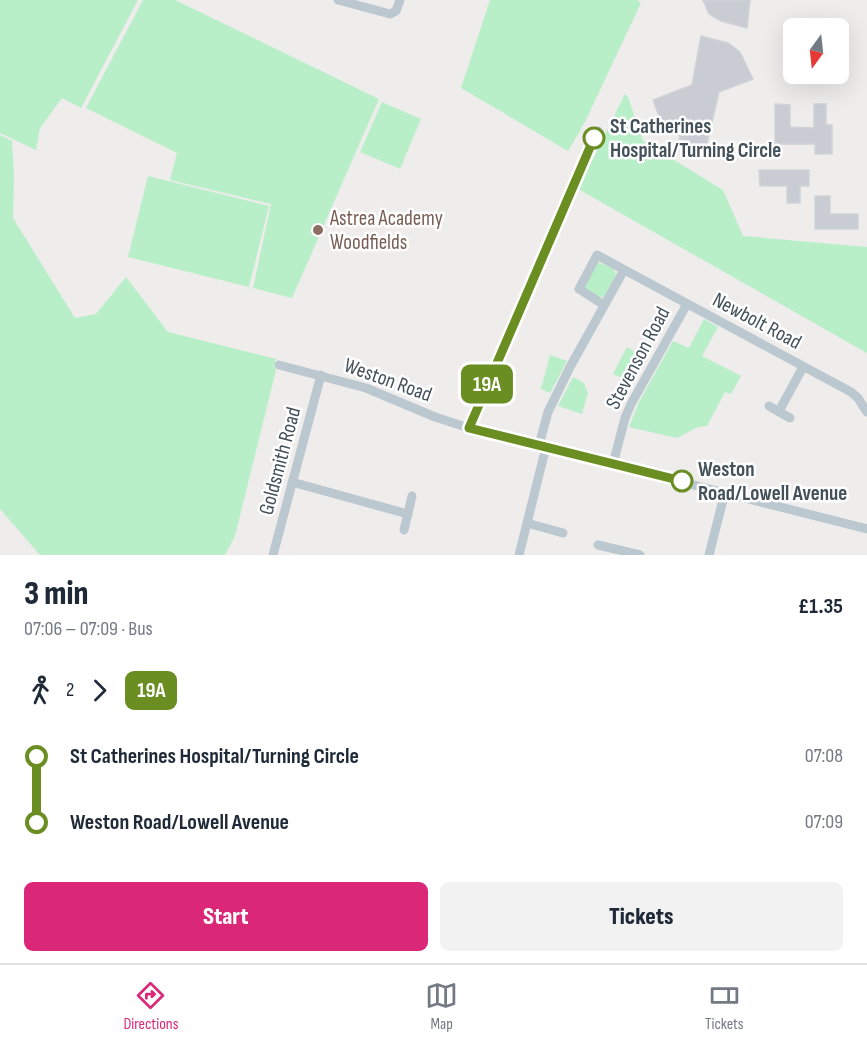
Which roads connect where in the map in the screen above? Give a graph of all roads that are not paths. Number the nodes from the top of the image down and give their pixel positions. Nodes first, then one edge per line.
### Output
1 (338, 0) edge
2 (400, 0) edge
3 (598, 131) dead end
4 (624, 270) junction
5 (687, 304) junction
6 (604, 305) junction
7 (279, 366) dead end
8 (803, 367) junction
9 (321, 375) junction
10 (769, 406) dead end
11 (779, 411) junction
12 (867, 412) edge
13 (790, 418) dead end
14 (469, 428) junction
15 (543, 446) junction
16 (613, 464) junction
17 (292, 483) junction
18 (725, 492) junction
19 (412, 496) dead end
20 (408, 514) junction
21 (527, 523) junction
22 (867, 529) edge
23 (404, 530) dead end
24 (563, 534) dead end
25 (598, 545) dead end
26 (273, 555) edge
27 (519, 555) edge
28 (640, 555) edge
29 (709, 555) edge

1 - 2 street
3 - 14 street
4 - 5 street, Newbolt Road
4 - 6 street
4 - 6 street, Newbolt Road
5 - 8 street, Newbolt Road
5 - 16 street, Stevenson Road
6 - 15 street
7 - 9 street, Weston Road
8 - 11 street
8 - 12 street, Newbolt Road
9 - 14 street, Weston Road
9 - 17 street, Goldsmith Road
10 - 11 street
11 - 13 street
14 - 15 street, Weston Road
15 - 16 street, Weston Road
15 - 21 street
16 - 18 street, Weston Road
17 - 20 street
17 - 26 street, Goldsmith Road
18 - 22 street, Weston Road
18 - 29 street
19 - 20 street
20 - 23 street
21 - 24 street
21 - 27 street
25 - 28 street

